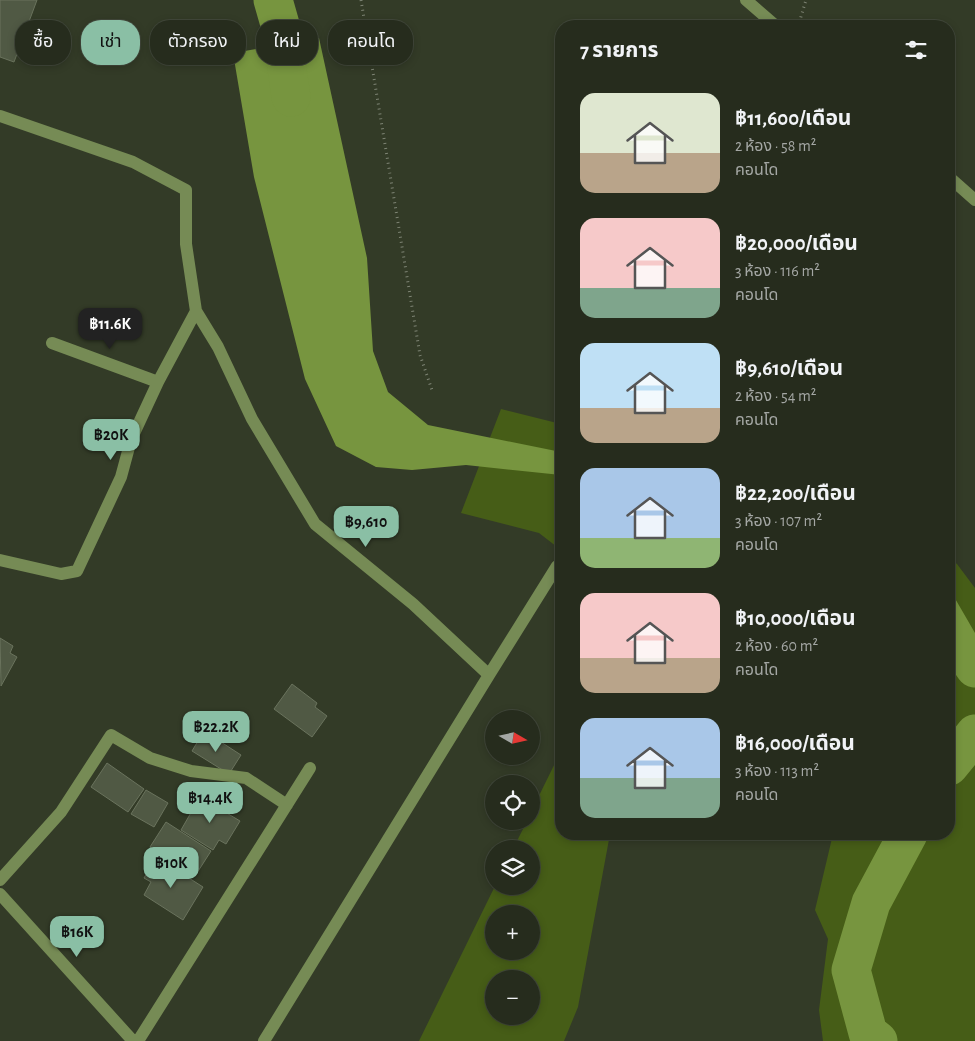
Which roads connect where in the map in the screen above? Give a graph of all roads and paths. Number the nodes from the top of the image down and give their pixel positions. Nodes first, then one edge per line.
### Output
1 (361, 0) edge
2 (746, 0) edge
3 (806, 0) edge
4 (769, 20) edge
5 (800, 20) edge
6 (0, 116) edge
7 (955, 182) edge
8 (975, 200) edge
9 (196, 311) junction
10 (52, 343) dead end
11 (158, 382) junction
12 (433, 394) dead end
13 (0, 560) edge
14 (555, 569) edge
15 (489, 676) junction
16 (310, 768) dead end
17 (287, 805) junction
18 (0, 880) edge
19 (0, 894) edge
20 (133, 1041) edge
21 (138, 1041) edge
22 (264, 1041) edge

1 - 12 path
2 - 4 street
3 - 5 path
6 - 9 street
7 - 8 street
9 - 11 street
9 - 15 street
10 - 11 street
11 - 13 street
14 - 15 street
15 - 22 street
16 - 17 street
17 - 18 street
17 - 21 street
19 - 20 street

